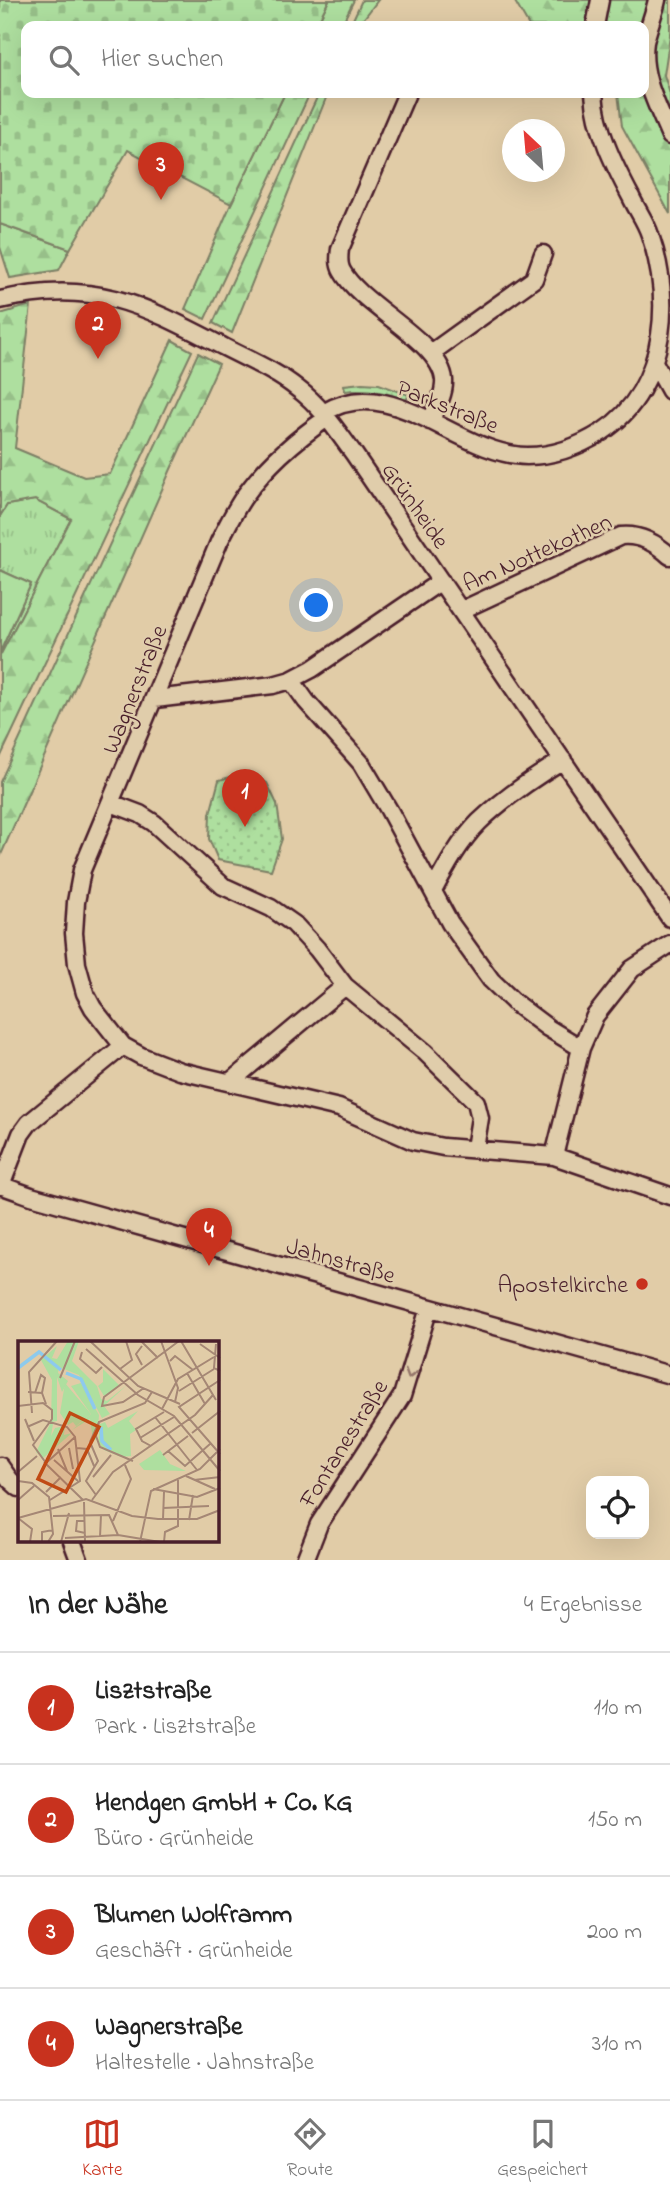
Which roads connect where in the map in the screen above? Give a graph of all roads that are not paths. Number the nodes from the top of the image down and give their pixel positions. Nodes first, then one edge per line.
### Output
1 (600, 0) edge
2 (657, 0) edge
3 (597, 21) edge
4 (649, 29) edge
5 (649, 83) edge
6 (405, 98) edge
7 (595, 98) edge
8 (670, 136) edge
9 (544, 254) dead end
10 (0, 300) edge
11 (431, 353) junction
12 (654, 362) junction
13 (670, 391) edge
14 (325, 415) junction
15 (430, 421) junction
16 (670, 556) edge
17 (441, 581) junction
18 (462, 610) junction
19 (290, 680) junction
20 (155, 699) junction
21 (563, 760) junction
22 (111, 803) junction
23 (433, 891) junction
24 (670, 918) edge
25 (670, 944) edge
26 (345, 986) junction
27 (123, 1046) junction
28 (582, 1048) junction
29 (230, 1082) junction
30 (475, 1148) junction
31 (554, 1156) junction
32 (0, 1185) edge
33 (670, 1196) edge
34 (429, 1308) junction
35 (670, 1375) edge
36 (0, 1466) edge
37 (18, 1487) edge
38 (72, 1542) edge
39 (79, 1560) edge
40 (305, 1560) edge

1 - 3 street
2 - 4 street
5 - 8 street
6 - 11 street
7 - 12 street, Parkstraße
9 - 11 street
10 - 14 street, Grünheide
11 - 15 street
12 - 13 street
12 - 15 street, Parkstraße
14 - 15 street, Parkstraße
14 - 17 street, Grünheide
14 - 20 street, Wagnerstraße
16 - 18 street, Am Nottekothen
17 - 18 street, Grünheide
17 - 19 street
18 - 21 street, Grünheide
19 - 20 street
19 - 23 street
20 - 22 street, Wagnerstraße
21 - 23 street
21 - 24 street, Grünheide
22 - 26 street
22 - 27 street, Wagnerstraße
23 - 28 street
25 - 28 street
26 - 29 street
26 - 30 street
27 - 29 street, Wagnerstraße
27 - 32 street
28 - 31 street
29 - 30 street, Wagnerstraße
30 - 31 street, Wagnerstraße
31 - 33 street, Wagnerstraße
32 - 34 street, Jahnstraße
34 - 35 street, Jahnstraße
34 -> 40 street, Fontanestraße
36 - 37 street
38 - 39 street

